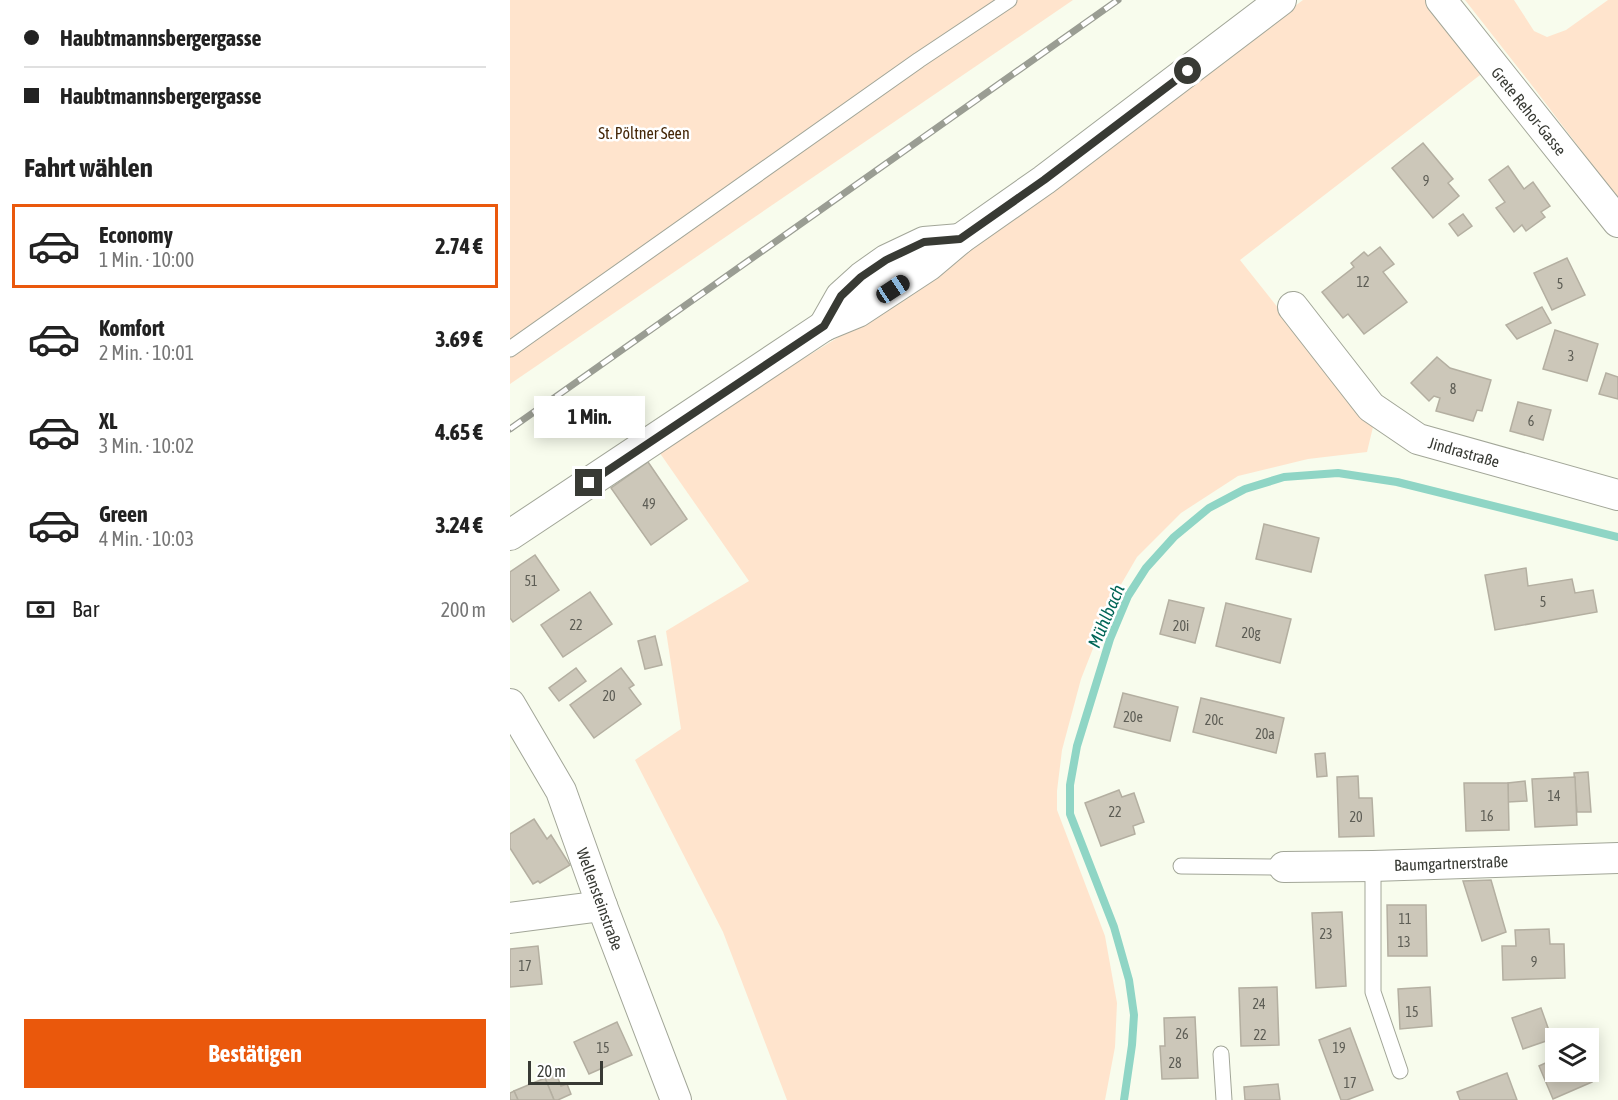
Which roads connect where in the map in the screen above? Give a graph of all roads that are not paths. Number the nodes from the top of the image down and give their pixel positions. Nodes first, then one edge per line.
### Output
1 (1009, 0) edge
2 (1281, 0) edge
3 (1441, 0) edge
4 (1618, 222) edge
5 (1293, 307) dead end
6 (510, 349) edge
7 (1617, 489) edge
8 (510, 535) edge
9 (510, 704) edge
10 (1618, 858) edge
11 (1181, 866) dead end
12 (1373, 866) junction
13 (1284, 867) joint
14 (602, 906) junction
15 (510, 918) edge
16 (1221, 1054) dead end
17 (1400, 1071) dead end
18 (676, 1100) edge
19 (1224, 1100) edge

1 - 6 lane
2 - 8 street
3 - 4 street, Grete Rehor-Gasse
5 - 7 street, Jindrastraße
9 - 14 street, Wellensteinstraße
10 - 12 street, Baumgartnerstraße
11 - 13 lane
12 - 13 street, Baumgartnerstraße
12 - 17 lane
14 - 15 street
14 - 18 street, Wellensteinstraße
16 - 19 lane

